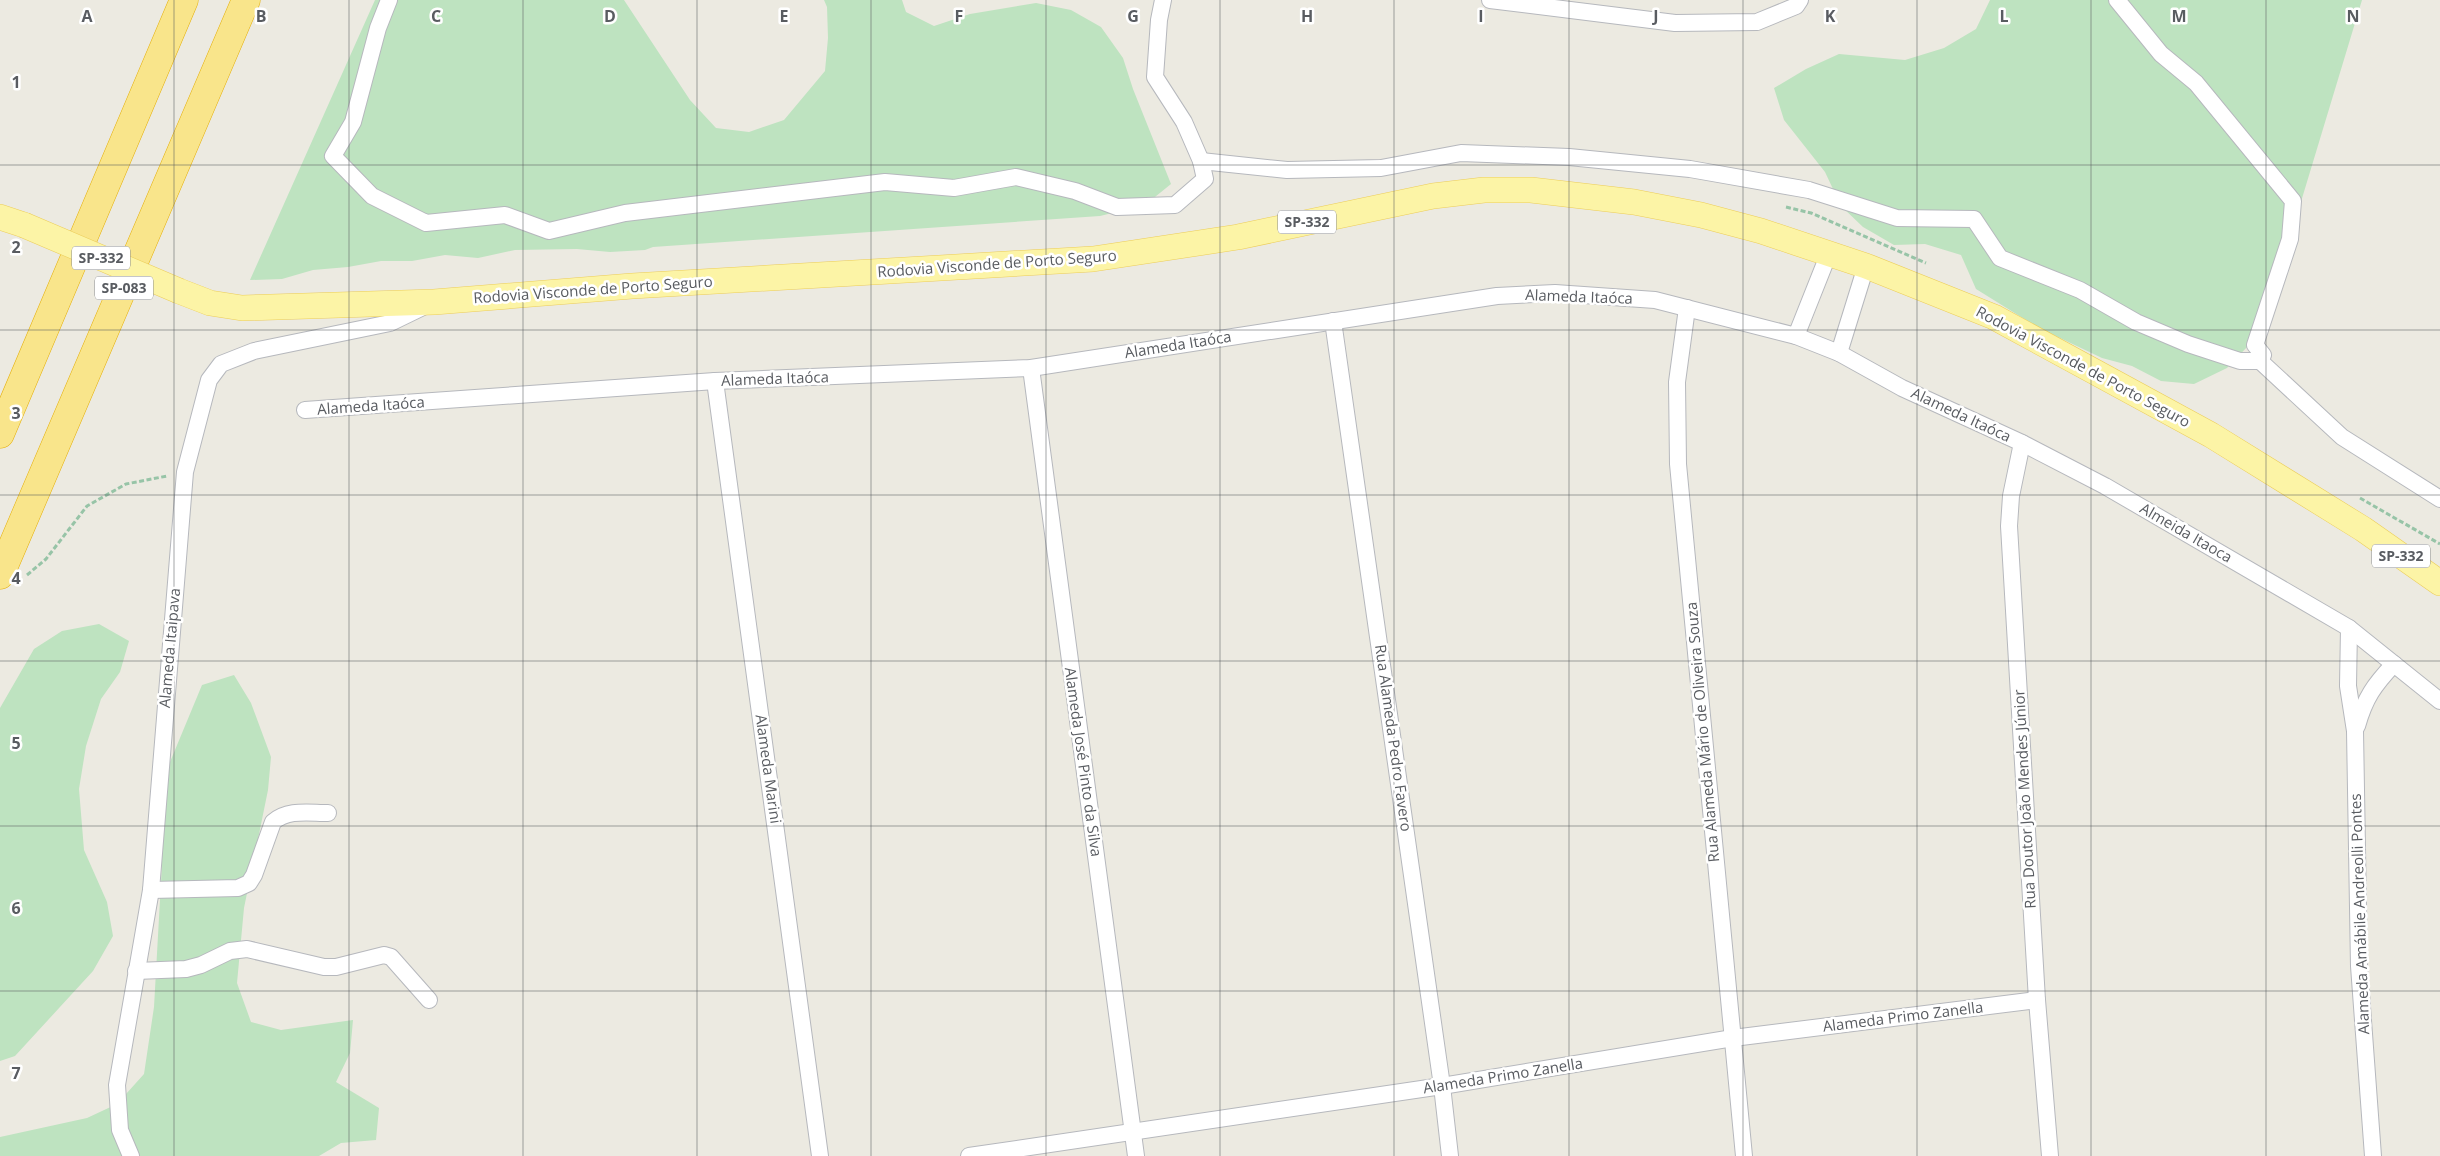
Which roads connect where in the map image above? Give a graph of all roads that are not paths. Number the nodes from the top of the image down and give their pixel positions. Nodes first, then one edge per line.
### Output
1 (184, 0) edge
2 (246, 0) edge
3 (389, 0) edge
4 (1162, 0) edge
5 (1490, 0) edge
6 (1800, 0) edge
7 (2117, 0) edge
8 (1201, 161) junction
9 (0, 217) edge
10 (1829, 253) junction
11 (1866, 266) junction
12 (434, 302) junction
13 (1687, 308) junction
14 (1334, 321) junction
15 (1796, 336) junction
16 (1839, 353) junction
17 (2260, 360) junction
18 (1030, 368) junction
19 (715, 381) junction
20 (305, 410) dead end
21 (0, 434) edge
22 (2022, 443) junction
23 (2440, 499) edge
24 (11, 577) edge
25 (2440, 583) edge
26 (2348, 628) junction
27 (2394, 664) junction
28 (2440, 702) edge
29 (2355, 731) junction
30 (328, 813) dead end
31 (150, 890) junction
32 (136, 971) junction
33 (429, 1000) dead end
34 (2037, 1000) junction
35 (1733, 1038) junction
36 (1442, 1086) junction
37 (1132, 1132) junction
38 (131, 1156) edge
39 (820, 1156) edge
40 (969, 1156) edge
41 (1136, 1156) edge
42 (1450, 1156) edge
43 (1744, 1156) edge
44 (2050, 1156) edge
45 (2373, 1156) edge

1 - 21 highway
2 - 24 highway, SP-083
3 - 8 street
4 - 8 street
5 - 6 street
7 - 17 street
8 - 17 street
9 - 12 main road, Rodovia Visconde de Porto Seguro / SP-332, bridge
10 - 11 main road, Rodovia Visconde de Porto Seguro / SP-332
10 - 12 main road, Rodovia Visconde de Porto Seguro / SP-332
10 - 15 street
11 - 16 street
11 - 25 main road, Rodovia Visconde de Porto Seguro / SP-332
12 - 31 street, Alameda Itaipava
13 - 14 street, Alameda Itaóca
13 - 15 street, Alameda Itaóca
13 - 35 street, Rua Alameda Mário de Oliveira Souza
14 - 18 street, Alameda Itaóca
14 - 36 street, Rua Alameda Pedro Favero
15 - 16 street, Alameda Itaóca
16 - 22 street, Alameda Itaóca
17 - 23 street
18 - 19 street, Alameda Itaóca
18 - 37 street, Alameda José Pinto da Silva
19 - 20 street, Alameda Itaóca
19 - 39 street, Alameda Marini
22 - 26 street, Almeida Itaoca
22 - 34 street, Rua Doutor João Mendes Júnior
26 - 27 street, Almeida Itaoca
26 - 29 street, Alameda Amábile Andreolli Pontes
27 - 28 street, Almeida Itaoca
27 - 29 street, Alameda Amábile Andreolli Pontes
29 - 45 street, Alameda Amábile Andreolli Pontes
30 - 31 street
31 - 32 street, Alameda Itaipava
32 - 33 street
32 - 38 street, Alameda Itaipava
34 - 35 street, Alameda Primo Zanella
34 - 44 street, Rua Doutor João Mendes Júnior
35 - 36 street, Alameda Primo Zanella
35 - 43 street, Rua Alameda Mário de Oliveira Souza
36 - 37 street, Alameda Primo Zanella
36 - 42 street, Rua Alameda Pedro Favero
37 - 40 street, Alameda Primo Zanella
37 - 41 street, Alameda José Pinto da Silva

